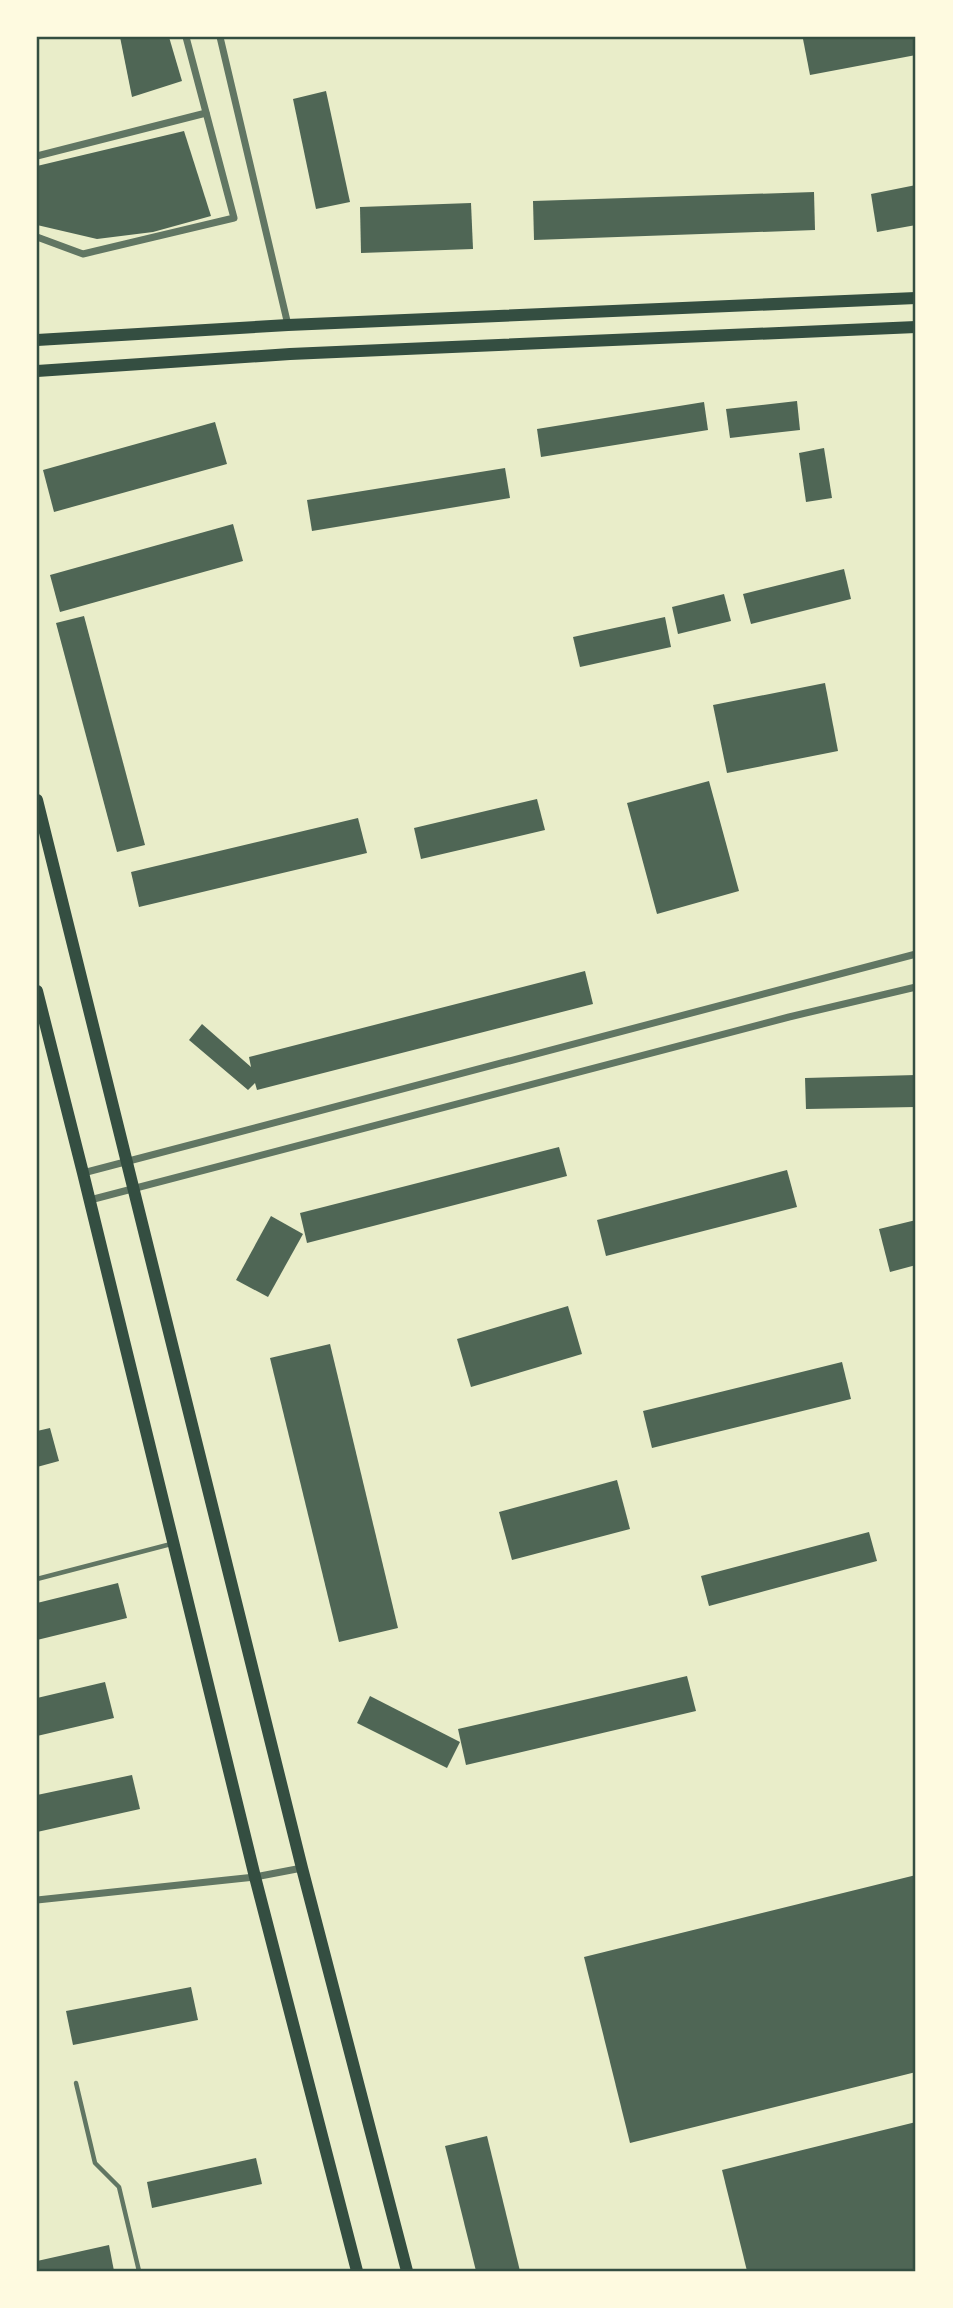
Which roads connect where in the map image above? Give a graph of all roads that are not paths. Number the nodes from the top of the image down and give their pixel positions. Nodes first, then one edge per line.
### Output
1 (186, 37) edge
2 (220, 37) edge
3 (206, 113) junction
4 (37, 156) edge
5 (37, 237) edge
6 (916, 298) edge
7 (288, 325) junction
8 (916, 327) edge
9 (37, 340) edge
10 (37, 371) edge
11 (37, 800) edge
12 (916, 954) edge
13 (916, 987) edge
14 (37, 991) edge
15 (126, 1162) junction
16 (83, 1173) junction
17 (133, 1189) junction
18 (90, 1200) junction
19 (172, 1543) junction
20 (37, 1578) edge
21 (302, 1868) junction
22 (255, 1877) junction
23 (37, 1900) edge
24 (76, 2083) dead end
25 (139, 2271) edge
26 (357, 2271) edge
27 (407, 2271) edge

1 - 3 street
2 - 7 street
3 - 4 street
3 - 5 street
6 - 7 main road
7 - 9 main road
8 - 10 main road
11 - 15 main road
12 - 15 street
13 - 17 street
14 - 16 main road
15 - 16 street
15 - 17 main road
16 - 18 main road
17 - 18 street
17 - 21 main road
18 - 19 main road
19 - 20 lane
19 - 22 main road
21 - 22 street
21 - 27 main road
22 - 23 street
22 - 26 main road
24 - 25 lane

